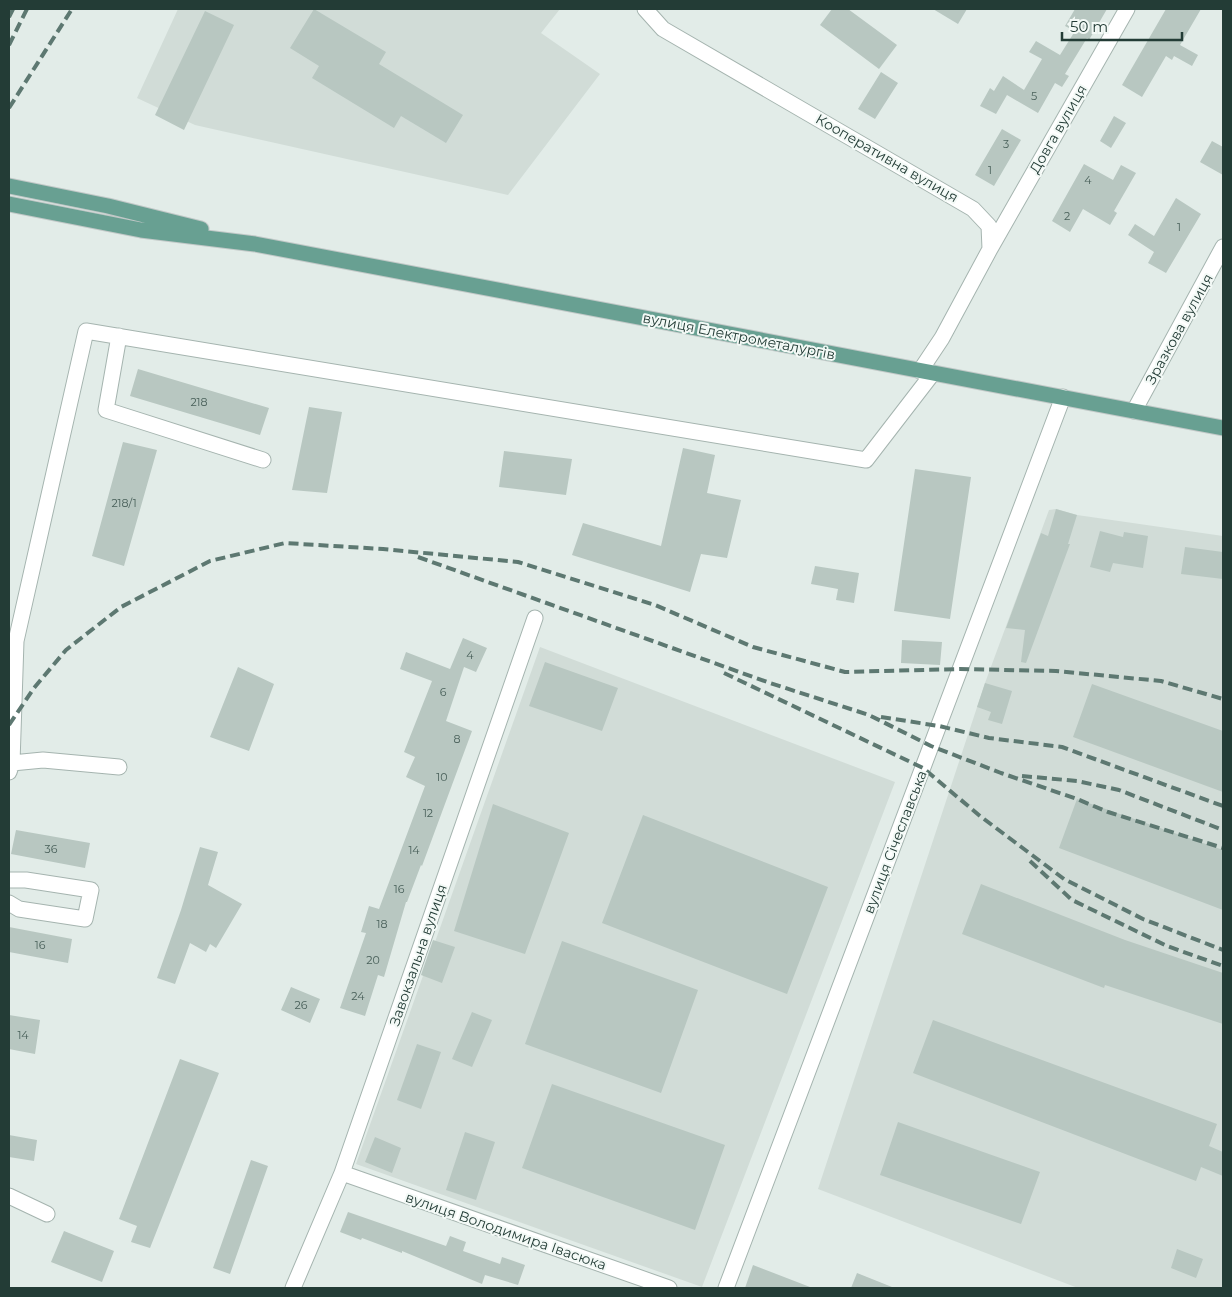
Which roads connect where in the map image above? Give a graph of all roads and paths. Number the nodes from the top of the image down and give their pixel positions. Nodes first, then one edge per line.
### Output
1 (645, 9) edge
2 (1126, 9) edge
3 (9, 186) edge
4 (9, 204) edge
5 (255, 244) junction
6 (1223, 247) edge
7 (990, 249) junction
8 (119, 336) junction
9 (927, 372) junction
10 (1063, 397) junction
11 (1134, 410) junction
12 (1223, 428) edge
13 (263, 460) dead end
14 (535, 618) dead end
15 (10, 767) edge
16 (119, 767) dead end
17 (9, 880) edge
18 (9, 903) edge
19 (342, 1173) junction
20 (9, 1196) edge
21 (47, 1214) dead end
22 (293, 1288) edge
23 (669, 1288) edge
24 (726, 1288) edge

1 - 7 street, Кооперативна вулиця
2 - 7 street, Довга вулиця
3 - 5 main road
4 - 5 main road
5 - 9 main road, вулиця Електрометалургів
6 - 11 street, Зразкова вулиця
7 - 9 street
8 - 9 street
8 - 13 street
8 - 15 street
9 - 10 main road, вулиця Електрометалургів
10 - 11 main road, вулиця Електрометалургів
10 - 24 street, вулиця Січеславська
11 - 12 main road, вулиця Електрометалургів
14 - 19 street, Завокзальна вулиця
15 - 16 street
17 - 18 street
19 - 22 street, Завокзальна вулиця
19 - 23 street, вулиця Володимира Івасюка
20 - 21 street

